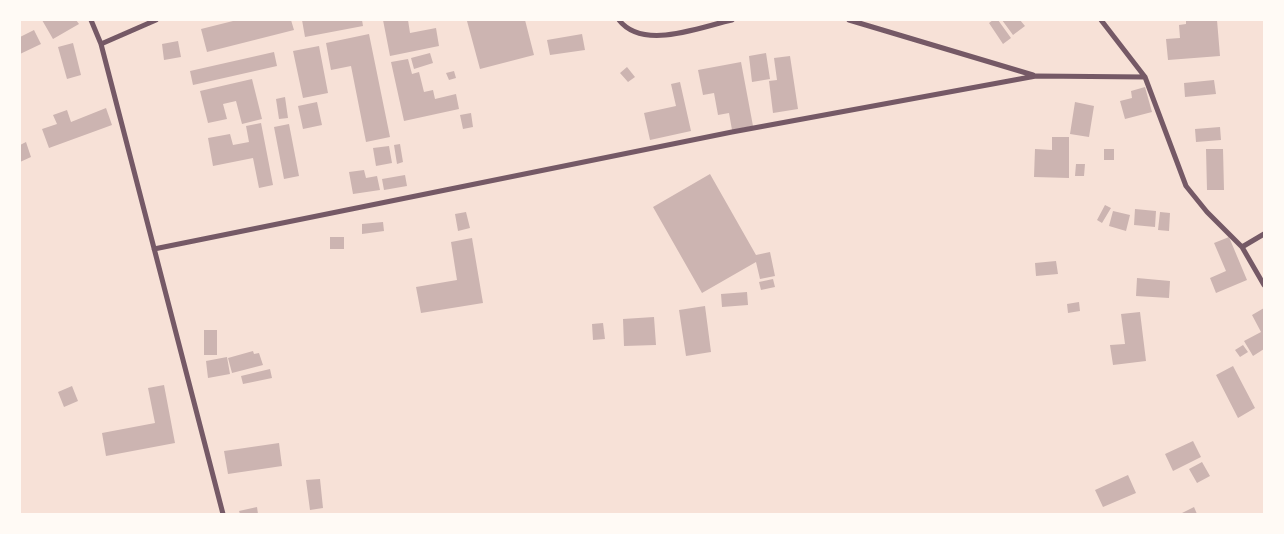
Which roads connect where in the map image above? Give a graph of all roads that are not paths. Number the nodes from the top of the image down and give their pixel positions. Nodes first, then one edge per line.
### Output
1 (90, 20) edge
2 (156, 20) edge
3 (619, 20) edge
4 (732, 20) edge
5 (849, 20) edge
6 (1101, 20) edge
7 (101, 44) junction
8 (1036, 76) junction
9 (1145, 77) junction
10 (1264, 234) edge
11 (1242, 247) junction
12 (154, 249) junction
13 (1264, 285) edge
14 (223, 514) edge

1 - 7 street
2 - 7 street
3 - 4 street
5 - 8 street
6 - 9 street
7 - 12 street
8 - 9 street
8 - 12 street
9 - 11 street
10 - 11 street
11 - 13 street
12 - 14 street

